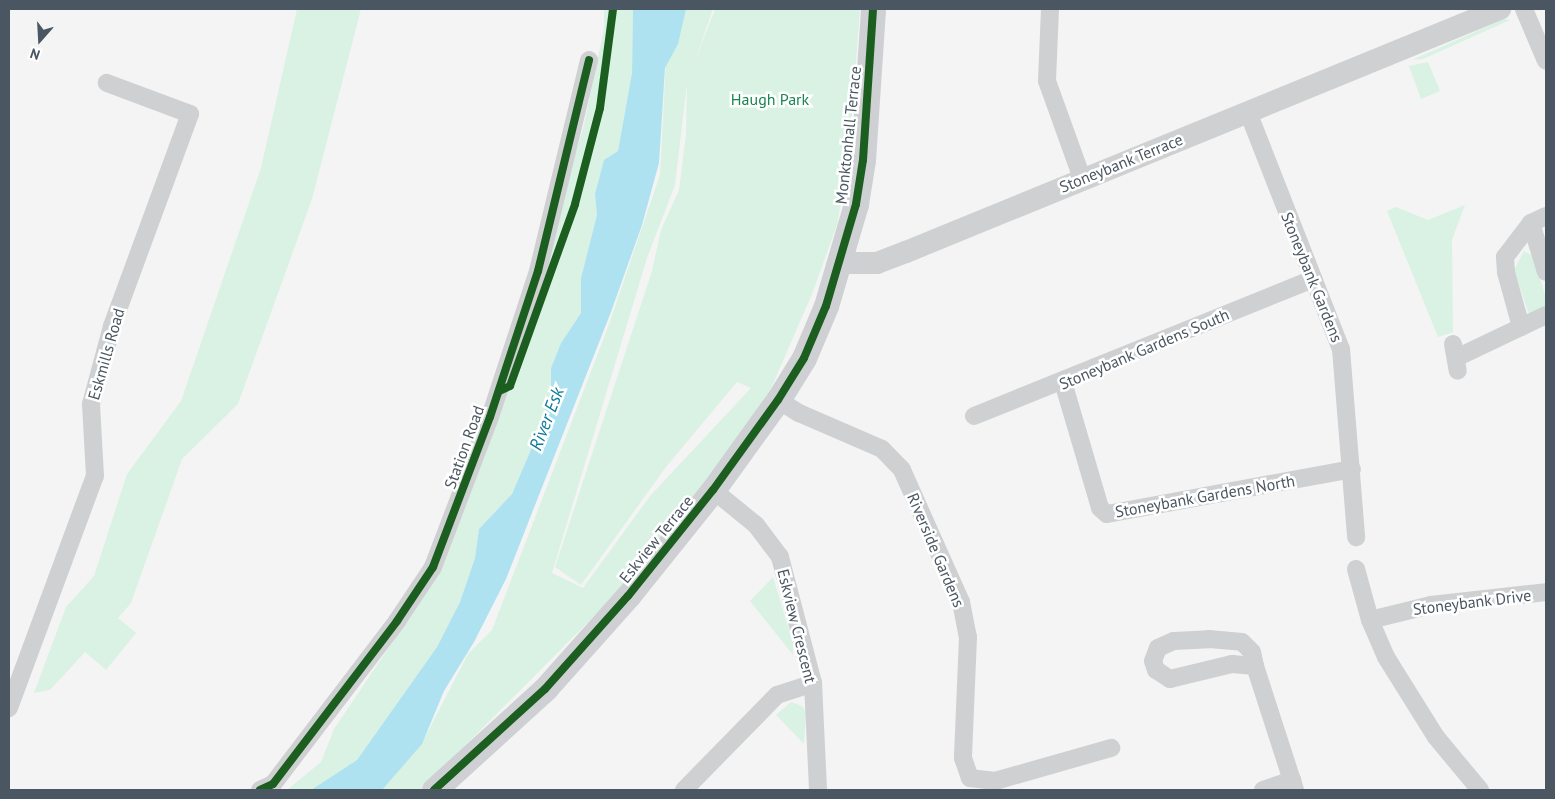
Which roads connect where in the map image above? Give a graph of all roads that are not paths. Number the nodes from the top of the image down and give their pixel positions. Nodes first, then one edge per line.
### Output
1 (873, 9) edge
2 (1050, 9) edge
3 (1500, 9) edge
4 (1524, 9) edge
5 (589, 60) dead end
6 (1546, 61) edge
7 (106, 83) dead end
8 (1248, 112) junction
9 (1082, 178) junction
10 (1539, 220) edge
11 (840, 263) junction
12 (1546, 272) edge
13 (1313, 279) junction
14 (1546, 315) edge
15 (1521, 327) junction
16 (1455, 358) dead end
17 (1063, 382) junction
18 (778, 400) junction
19 (974, 416) dead end
20 (1352, 469) junction
21 (713, 490) junction
22 (1356, 537) dead end
23 (1356, 569) dead end
24 (1546, 592) edge
25 (1370, 620) junction
26 (1255, 666) junction
27 (813, 683) junction
28 (9, 708) edge
29 (1111, 748) dead end
30 (1294, 785) edge
31 (1476, 789) edge
32 (260, 790) edge
33 (434, 790) edge
34 (684, 790) edge
35 (818, 790) edge
36 (1263, 790) edge

1 - 11 main road, Monktonhall Terrace
2 - 9 street
3 - 8 street, Stoneybank Terrace
4 - 6 street
5 - 32 street, Station Road
7 - 28 street, Eskmills Road
8 - 9 street, Stoneybank Terrace
8 - 13 street, Stoneybank Gardens
9 - 11 street, Stoneybank Terrace
10 - 12 street
10 - 15 street
11 - 18 main road, Eskview Terrace
13 - 17 street, Stoneybank Gardens South
13 - 20 street, Stoneybank Gardens
14 - 15 street
15 - 16 street
17 - 19 street, Stoneybank Gardens South
17 - 20 street, Stoneybank Gardens North
18 - 21 main road, Eskview Terrace
18 - 29 street, Riverside Gardens
20 - 22 street, Stoneybank Gardens
21 - 27 street, Eskview Crescent
21 - 33 main road, Eskview Terrace
23 - 25 street
24 - 25 street, Stoneybank Drive
25 - 31 street
26 - 26 street
26 - 30 street
27 - 34 street
27 - 35 street, Eskview Crescent
30 - 36 street

